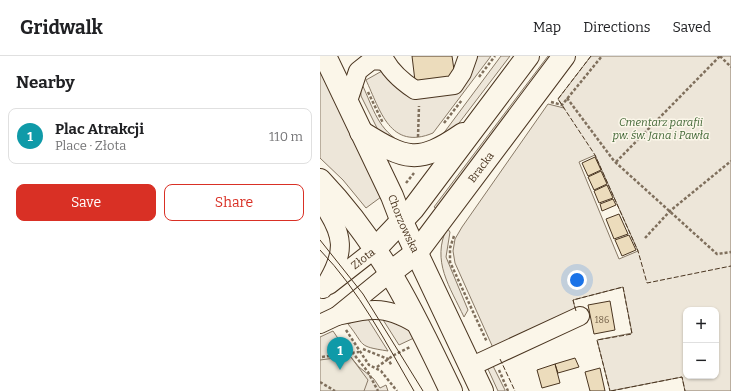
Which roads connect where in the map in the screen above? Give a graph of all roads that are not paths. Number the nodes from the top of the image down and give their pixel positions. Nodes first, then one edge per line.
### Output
1 (325, 56) edge
2 (468, 56) edge
3 (528, 56) edge
4 (564, 56) edge
5 (384, 59) edge
6 (347, 104) junction
7 (477, 124) junction
8 (361, 132) junction
9 (320, 180) edge
10 (320, 200) edge
11 (402, 222) junction
12 (375, 249) junction
13 (417, 252) junction
14 (391, 272) junction
15 (322, 290) edge
16 (580, 316) dead end
17 (340, 321) junction
18 (320, 324) edge
19 (421, 327) junction
20 (470, 366) junction
21 (451, 391) edge
22 (482, 391) edge

1 - 6 main road, Chorzowska
2 - 5 street
3 - 7 main road
4 - 13 main road, Bracka
5 - 6 street
6 - 8 main road, Chorzowska
7 - 8 main road
7 - 11 main road
8 - 11 main road, Chorzowska
9 - 12 main road
10 - 15 street
11 - 12 main road, Złota
11 - 13 main road, Chorzowska
12 - 14 main road
12 - 15 street, Złota
13 - 14 main road, Bracka
13 - 20 main road, Chorzowska
14 - 17 street
14 - 19 main road
16 - 20 street
17 - 18 street
17 - 19 street
19 - 21 main road
20 - 22 main road, Chorzowska

